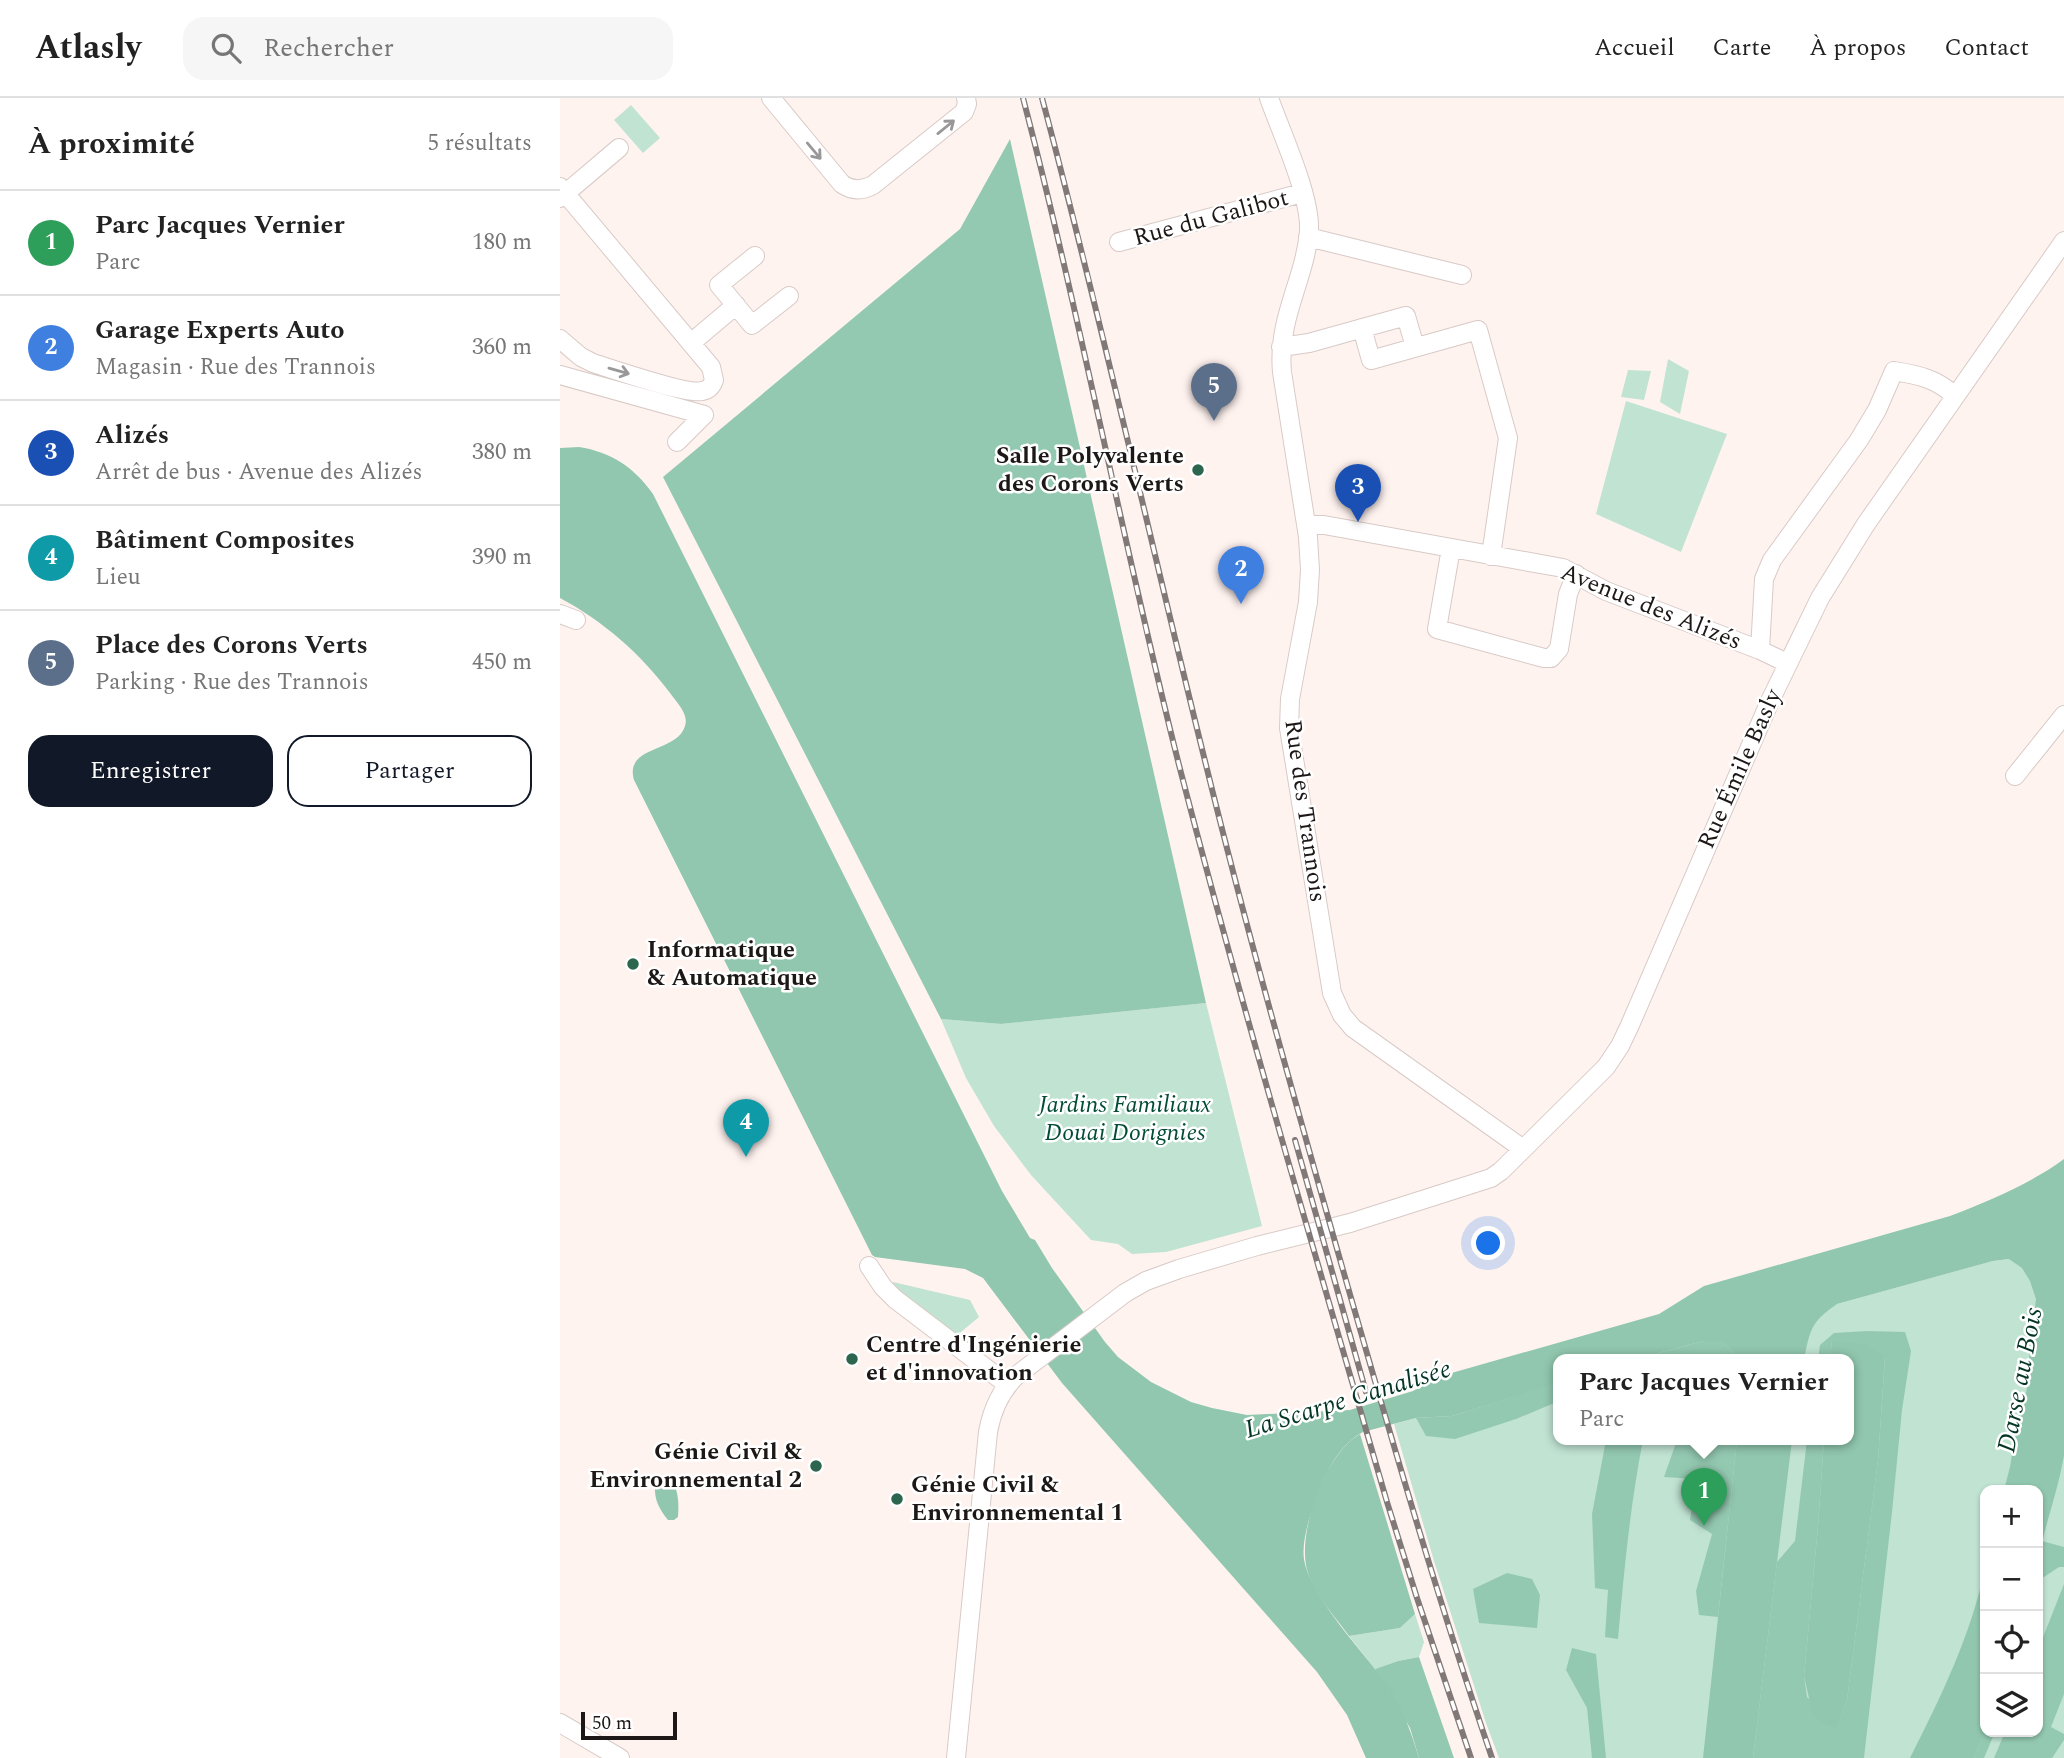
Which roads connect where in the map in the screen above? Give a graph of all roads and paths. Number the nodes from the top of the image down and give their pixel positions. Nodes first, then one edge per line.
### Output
1 (771, 98) edge
2 (966, 98) edge
3 (1269, 98) edge
4 (619, 148) dead end
5 (562, 193) edge
6 (1303, 193) junction
7 (1308, 237) junction
8 (2064, 241) edge
9 (1119, 242) dead end
10 (755, 256) dead end
11 (1462, 275) dead end
12 (789, 296) dead end
13 (736, 305) junction
14 (1362, 328) junction
15 (560, 339) edge
16 (691, 343) junction
17 (1281, 347) junction
18 (1415, 347) junction
19 (560, 375) edge
20 (1955, 396) junction
21 (677, 442) dead end
22 (1306, 525) junction
23 (1451, 548) junction
24 (1491, 556) junction
25 (1576, 574) junction
26 (1760, 650) junction
27 (1787, 663) junction
28 (2064, 715) edge
29 (2015, 776) dead end
30 (1522, 1149) junction
31 (869, 1266) dead end
32 (1008, 1385) junction
33 (560, 1723) edge
34 (620, 1758) edge
35 (956, 1758) edge

1 -> 2 street
3 - 6 street, Rue des Trannois
4 - 5 street
5 - 16 street
6 - 7 street, Rue des Trannois
6 - 9 street, Rue du Galibot
7 - 11 street
7 - 17 street, Rue des Trannois
8 - 20 street, Rue Émile Basly
10 - 13 street
12 - 13 street
13 - 16 street
14 - 17 street
14 - 18 street
14 - 18 street
15 -> 16 street
17 - 22 street, Rue des Trannois
18 - 24 street
19 - 21 street
20 - 26 street, Rue Émile Basly
20 - 27 street, Rue Émile Basly
22 - 23 street, Avenue des Alizés
22 - 30 street, Rue des Trannois
23 - 24 street, Avenue des Alizés
23 - 25 street
24 - 25 street, Avenue des Alizés
25 - 26 street, Avenue des Alizés
26 - 27 street, Avenue des Alizés
27 - 30 street, Rue Émile Basly
28 - 29 street
30 - 32 street, Rue Émile Basly
31 - 32 street
32 - 35 street
33 - 34 street

